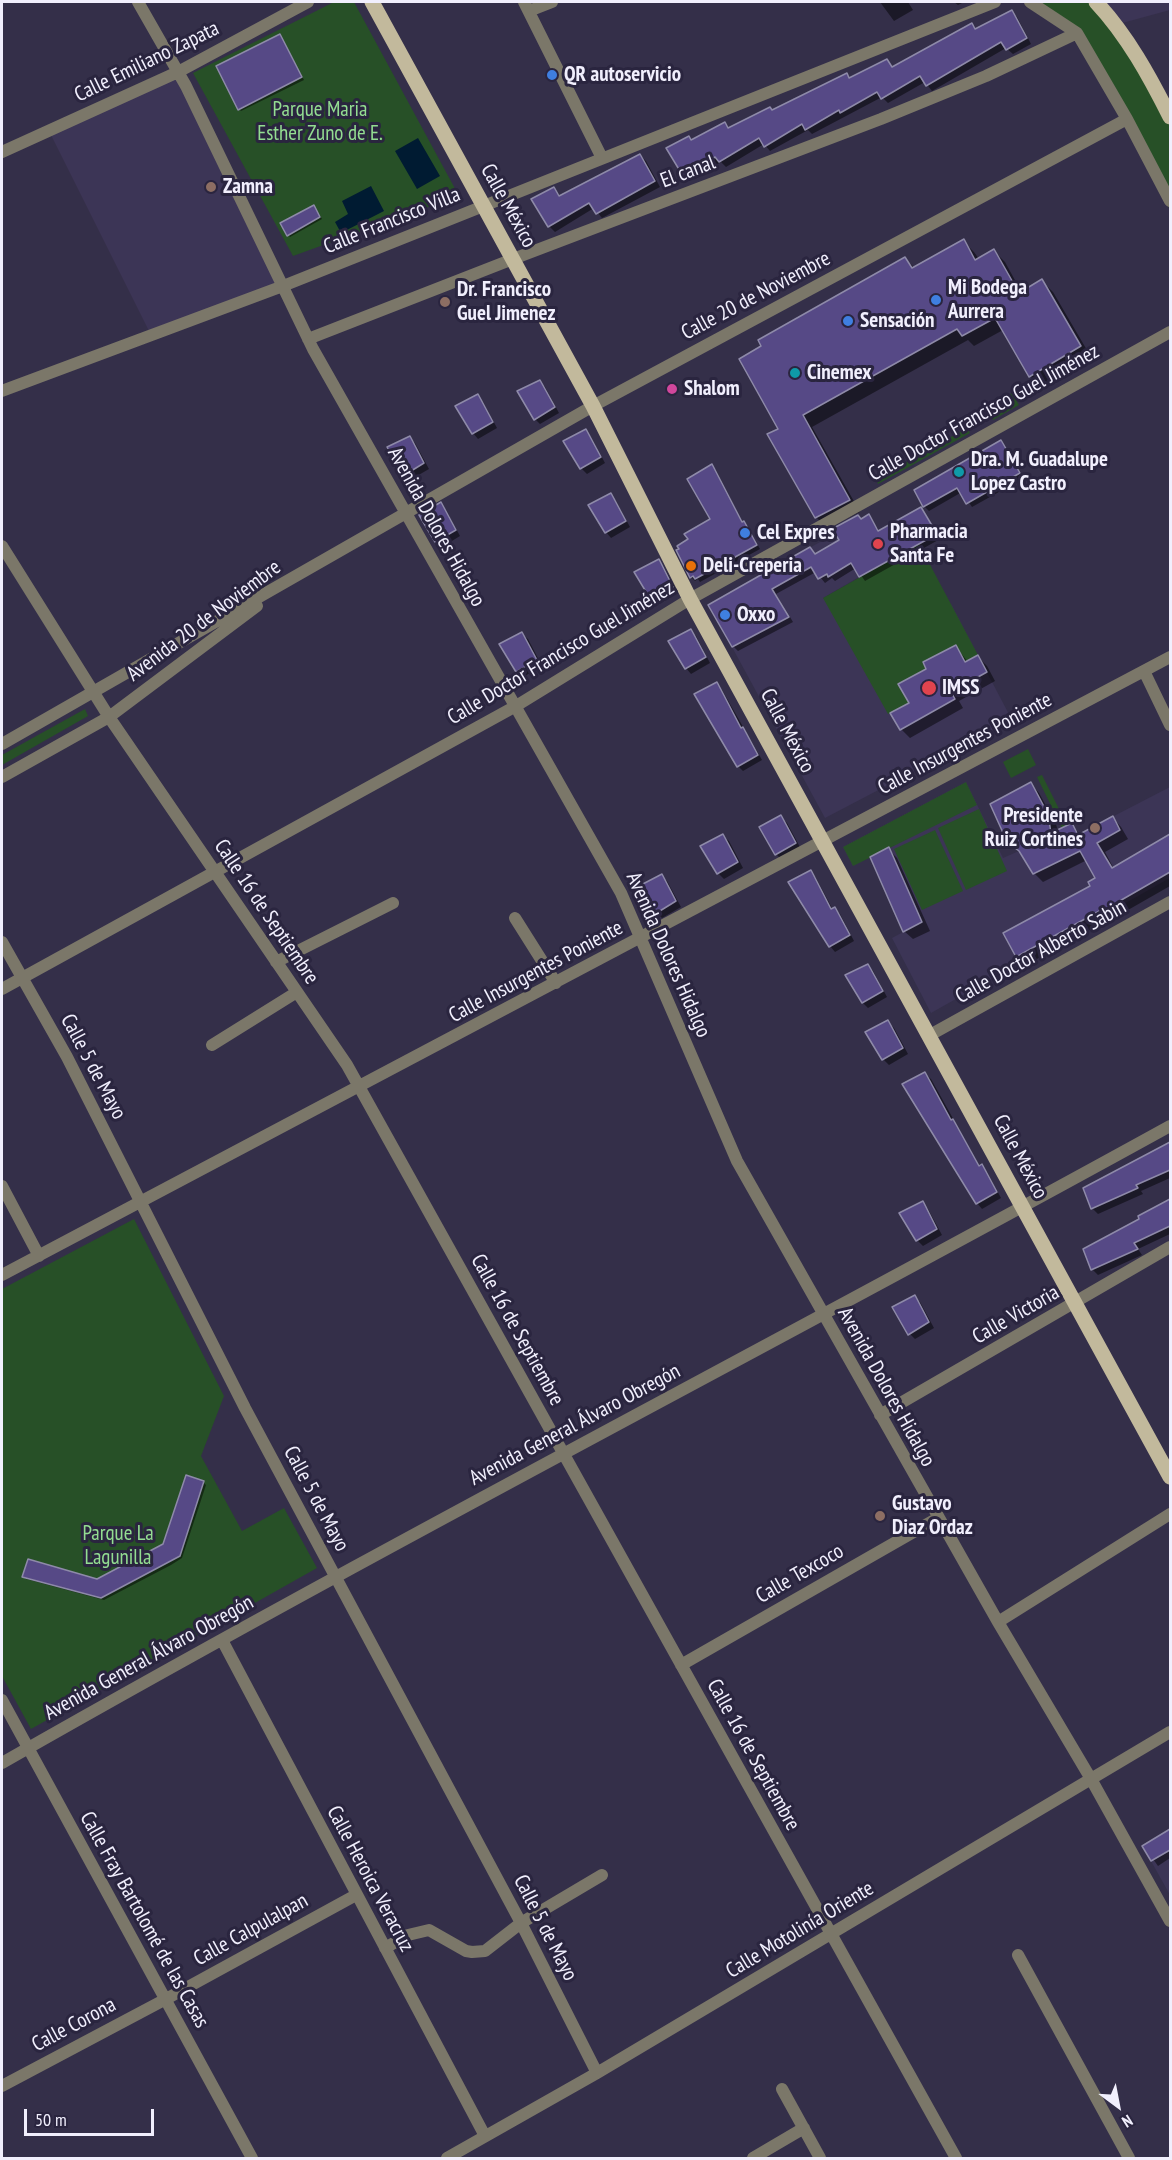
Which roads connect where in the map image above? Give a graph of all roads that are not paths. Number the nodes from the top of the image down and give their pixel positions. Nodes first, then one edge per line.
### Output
1 (138, 2) edge
2 (308, 2) edge
3 (372, 2) edge
4 (552, 2) edge
5 (996, 2) edge
6 (1030, 2) edge
7 (1096, 2) edge
8 (526, 6) edge
9 (1077, 33) junction
10 (178, 72) junction
11 (1170, 117) edge
12 (1127, 119) junction
13 (2, 152) edge
14 (602, 158) junction
15 (1170, 201) edge
16 (483, 205) junction
17 (513, 259) junction
18 (283, 286) junction
19 (1170, 332) edge
20 (308, 339) junction
21 (2, 391) edge
22 (593, 406) junction
23 (406, 513) junction
24 (2, 546) edge
25 (6, 564) edge
26 (299, 575) junction
27 (690, 598) junction
28 (1170, 657) edge
29 (1144, 671) junction
30 (93, 692) junction
31 (516, 706) junction
32 (109, 717) junction
33 (1170, 725) edge
34 (2, 744) edge
35 (2, 777) edge
36 (823, 841) junction
37 (214, 871) junction
38 (1170, 902) edge
39 (393, 903) dead end
40 (515, 918) dead end
41 (640, 938) junction
42 (2, 942) edge
43 (276, 962) junction
44 (22, 978) junction
45 (556, 983) junction
46 (2, 989) edge
47 (297, 992) junction
48 (930, 1035) junction
49 (212, 1045) dead end
50 (360, 1086) junction
51 (1170, 1126) edge
52 (2, 1185) edge
53 (141, 1202) junction
54 (1023, 1207) junction
55 (1170, 1247) edge
56 (39, 1256) junction
57 (2, 1275) edge
58 (1074, 1303) junction
59 (822, 1313) junction
60 (880, 1415) junction
61 (563, 1454) junction
62 (1170, 1477) edge
63 (1170, 1514) edge
64 (938, 1518) junction
65 (336, 1577) junction
66 (998, 1622) junction
67 (222, 1640) junction
68 (681, 1665) junction
69 (2, 1700) edge
70 (1170, 1732) edge
71 (27, 1748) junction
72 (2, 1763) edge
73 (1091, 1779) junction
74 (602, 1875) dead end
75 (356, 1895) junction
76 (1170, 1921) edge
77 (521, 1923) junction
78 (831, 1934) junction
79 (385, 1948) junction
80 (1018, 1954) dead end
81 (166, 1999) junction
82 (597, 2073) junction
83 (2, 2086) edge
84 (782, 2089) dead end
85 (804, 2128) junction
86 (485, 2136) junction
87 (252, 2158) edge
88 (447, 2158) edge
89 (753, 2158) edge
90 (820, 2158) edge
91 (956, 2158) edge
92 (1129, 2158) edge

1 - 10 street, Avenida Dolores Hidalgo
2 - 10 street, Calle Emiliano Zapata
3 - 16 main road, Calle México
4 - 8 street
5 - 14 street, Calle Francisco Villa
6 - 9 street
7 - 11 main road
8 - 14 street
9 - 12 street
9 - 17 street, El canal
10 - 13 street, Calle Emiliano Zapata
10 - 18 street, Avenida Dolores Hidalgo
12 - 15 street
12 - 22 street, Calle 20 de Noviembre
14 - 16 street, Calle Francisco Villa
16 - 17 main road, Calle México
16 - 18 street, Calle Francisco Villa
17 - 20 street, El canal
17 - 22 main road, Calle México
18 - 20 street, Avenida Dolores Hidalgo
18 - 21 street, Calle Francisco Villa
19 - 27 street, Calle Doctor Francisco Guel Jiménez
20 - 23 street, Avenida Dolores Hidalgo
22 - 23 street, Calle 20 de Noviembre
22 - 27 main road, Calle México
23 - 26 street, Calle 20 de Noviembre
23 - 31 street, Avenida Dolores Hidalgo
24 - 25 street, Calle 16 de Septiembre
25 - 30 street, Calle 16 de Septiembre
26 - 30 street, Avenida 20 de Noviembre
26 - 32 street, Avenida 20 de Noviembre
27 - 31 street, Calle Doctor Francisco Guel Jiménez
27 - 36 main road, Calle México
28 - 29 street, Calle Insurgentes Poniente
29 - 33 street
29 - 36 street, Calle Insurgentes Poniente
30 - 32 street, Calle 16 de Septiembre
30 - 34 street, Avenida 20 de Noviembre
31 - 37 street, Calle Doctor Francisco Guel Jiménez
31 - 41 street, Avenida Dolores Hidalgo
32 - 35 street, Avenida 20 de Noviembre
32 - 37 street, Calle 16 de Septiembre
36 - 41 street, Calle Insurgentes Poniente
36 - 48 main road, Calle México
37 - 43 street, Calle 16 de Septiembre
37 - 44 street, Calle Doctor Francisco Guel Jiménez
38 - 48 street, Calle Doctor Alberto Sabin
39 - 43 street
40 - 45 street
41 - 45 street, Calle Insurgentes Poniente
41 - 59 street, Avenida Dolores Hidalgo
42 - 44 street, Calle 5 de Mayo
43 - 47 street, Calle 16 de Septiembre
44 - 46 street, Calle Doctor Francisco Guel Jiménez
44 - 53 street, Calle 5 de Mayo
45 - 50 street, Calle Insurgentes Poniente
47 - 49 street
47 - 50 street, Calle 16 de Septiembre
48 - 54 main road, Calle México
50 - 53 street, Calle Insurgentes Poniente
50 - 61 street, Calle 16 de Septiembre
51 - 54 street, Avenida General Álvaro Obregón
52 - 56 street
53 - 56 street, Calle Insurgentes Poniente
53 - 65 street, Calle 5 de Mayo
54 - 58 main road, Calle México
54 - 59 street, Avenida General Álvaro Obregón
55 - 58 street, Calle Victoria
56 - 57 street, Calle Insurgentes Poniente
58 - 60 street, Calle Victoria
58 - 62 main road, Calle México
59 - 60 street, Avenida Dolores Hidalgo
59 - 61 street, Avenida General Álvaro Obregón
60 - 64 street, Avenida Dolores Hidalgo
61 - 65 street, Avenida General Álvaro Obregón
61 - 68 street, Calle 16 de Septiembre
63 - 66 street
64 - 66 street, Avenida Dolores Hidalgo
64 - 68 street, Calle Texcoco
65 - 67 street, Avenida General Álvaro Obregón
65 - 77 street, Calle 5 de Mayo
66 - 73 street, Avenida Dolores Hidalgo
67 - 71 street, Avenida General Álvaro Obregón
67 - 75 street, Calle Heroica Veracruz
68 - 78 street, Calle 16 de Septiembre
69 - 71 street, Calle Fray Bartolomé de las Casas
70 - 73 street, Calle Motolinía Oriente
71 - 72 street, Avenida General Álvaro Obregón
71 - 81 street, Calle Fray Bartolomé de las Casas
73 - 76 street, Avenida Dolores Hidalgo
73 - 78 street, Calle Motolinía Oriente
74 - 77 street
75 - 79 street, Calle Heroica Veracruz
75 - 81 street, Calle Calpulalpan
77 - 79 street
77 - 82 street, Calle 5 de Mayo
78 - 82 street, Calle Motolinía Oriente
78 - 91 street, Calle 16 de Septiembre
79 - 86 street, Calle Heroica Veracruz
80 - 92 street
81 - 83 street, Calle Corona
81 - 87 street, Calle Fray Bartolomé de las Casas
82 - 86 street, Calle Motolinía Oriente
84 - 85 street
85 - 89 street
85 - 90 street
86 - 88 street, Calle Motolinía Oriente

